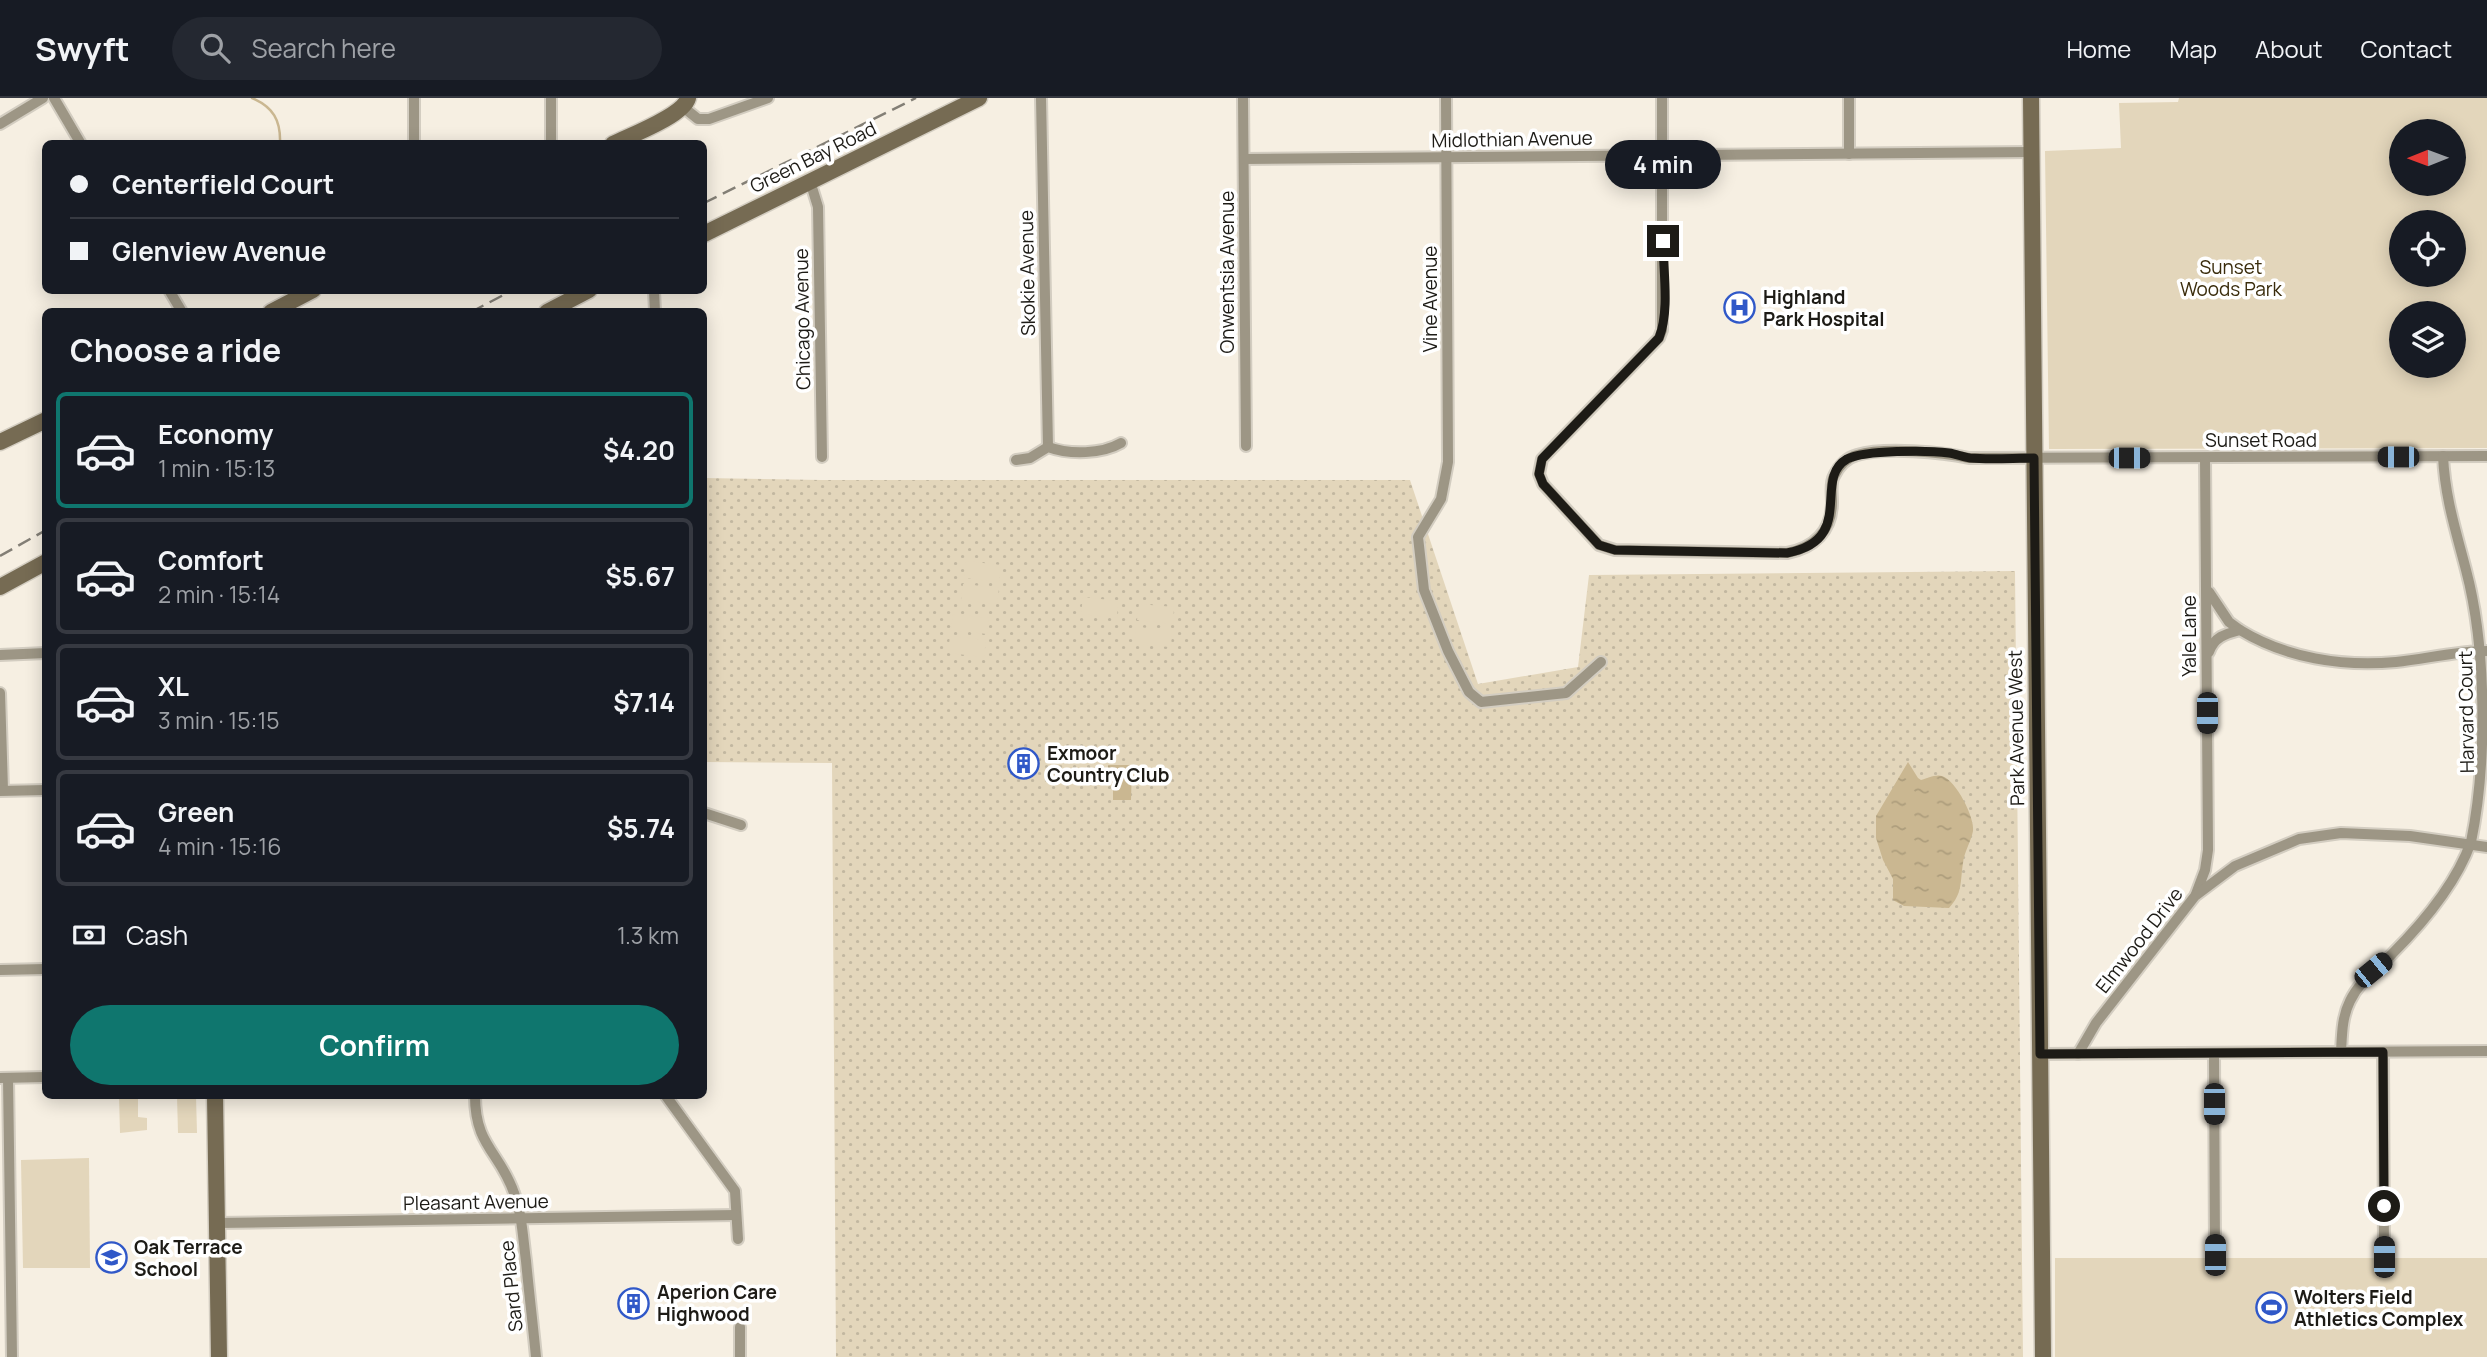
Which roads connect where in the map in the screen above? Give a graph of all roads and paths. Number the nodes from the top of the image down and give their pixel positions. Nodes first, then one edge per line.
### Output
1 (43, 98) edge
2 (54, 98) edge
3 (414, 98) edge
4 (551, 98) edge
5 (768, 98) edge
6 (979, 98) edge
7 (1041, 98) edge
8 (1243, 98) edge
9 (1446, 98) edge
10 (1662, 98) edge
11 (1849, 98) edge
12 (2031, 98) edge
13 (685, 103) edge
14 (0, 124) edge
15 (79, 140) edge
16 (414, 140) edge
17 (551, 140) edge
18 (621, 140) edge
19 (2031, 152) junction
20 (1849, 154) junction
21 (1662, 155) junction
22 (1447, 158) junction
23 (1244, 159) junction
24 (810, 181) junction
25 (707, 232) edge
26 (305, 294) edge
27 (581, 294) edge
28 (279, 308) edge
29 (555, 308) edge
30 (42, 423) edge
31 (0, 442) edge
32 (1121, 443) dead end
33 (1246, 446) dead end
34 (1048, 447) junction
35 (2443, 456) junction
36 (2487, 456) edge
37 (822, 457) dead end
38 (2034, 458) junction
39 (2205, 458) junction
40 (1016, 460) dead end
41 (42, 564) edge
42 (0, 587) edge
43 (2207, 587) junction
44 (2240, 630) junction
45 (2484, 651) edge
46 (42, 653) edge
47 (0, 655) edge
48 (2207, 658) junction
49 (1601, 662) dead end
50 (0, 693) edge
51 (1, 790) edge
52 (42, 790) edge
53 (707, 814) edge
54 (741, 825) dead end
55 (2470, 845) junction
56 (2487, 847) edge
57 (2195, 896) junction
58 (42, 969) edge
59 (0, 970) edge
60 (2487, 1051) edge
61 (2341, 1052) junction
62 (2383, 1052) junction
63 (2214, 1053) junction
64 (2040, 1054) junction
65 (2078, 1054) junction
66 (42, 1077) edge
67 (4, 1078) edge
68 (215, 1099) edge
69 (475, 1099) edge
70 (668, 1099) edge
71 (736, 1215) junction
72 (521, 1220) junction
73 (217, 1223) junction
74 (738, 1239) dead end
75 (2215, 1255) dead end
76 (2384, 1257) dead end
77 (740, 1327) dead end
78 (12, 1357) edge
79 (219, 1357) edge
80 (536, 1357) edge
81 (740, 1357) edge
82 (2043, 1357) edge

1 - 14 street
2 - 15 street
3 - 16 street
4 - 17 street
5 - 13 street
6 - 24 street, Green Bay Road
7 - 34 street, Skokie Avenue
8 - 23 street, Onwentsia Avenue
9 - 22 street, Vine Avenue
10 - 21 street
11 - 20 street
12 - 19 street, Park Avenue West
13 - 18 street
19 - 20 street, Midlothian Avenue
19 - 38 street, Park Avenue West
20 - 21 street, Midlothian Avenue
21 - 22 street, Midlothian Avenue
21 - 38 street, Sunset Road
22 - 23 street, Midlothian Avenue
22 - 49 street, Vine Avenue
23 - 33 street, Onwentsia Avenue
24 - 25 street, Green Bay Road
24 - 37 street, Chicago Avenue
26 - 28 street
27 - 29 street
30 - 31 street
32 - 34 street
34 - 40 street
35 - 36 street, Sunset Road
35 - 39 street, Sunset Road
35 - 45 street, Harvard Court
38 - 39 street, Sunset Road
38 - 64 street, Park Avenue West
39 - 43 street, Yale Lane
41 - 42 street
43 - 44 street
43 - 48 street, Yale Lane
44 - 45 street
44 - 48 street
45 - 55 street, Harvard Court
46 - 47 street
48 - 57 street, Yale Lane
50 - 51 street
51 - 52 street
53 - 54 street
55 - 56 street, Elmwood Drive
55 - 57 street, Elmwood Drive
55 - 61 street, Harvard Court
57 - 65 street, Elmwood Drive
58 - 59 street
60 - 62 street
61 - 62 street
61 - 63 street
62 - 76 street
63 - 65 street
63 - 75 street
64 - 65 street
64 - 82 street, Park Avenue West
66 - 67 street
67 - 78 street
68 - 73 street
69 - 72 street, Sard Place
70 - 71 street
71 - 72 street, Pleasant Avenue
71 - 74 street
72 - 73 street, Pleasant Avenue
72 - 80 street, Sard Place
73 - 79 street
77 - 81 street

